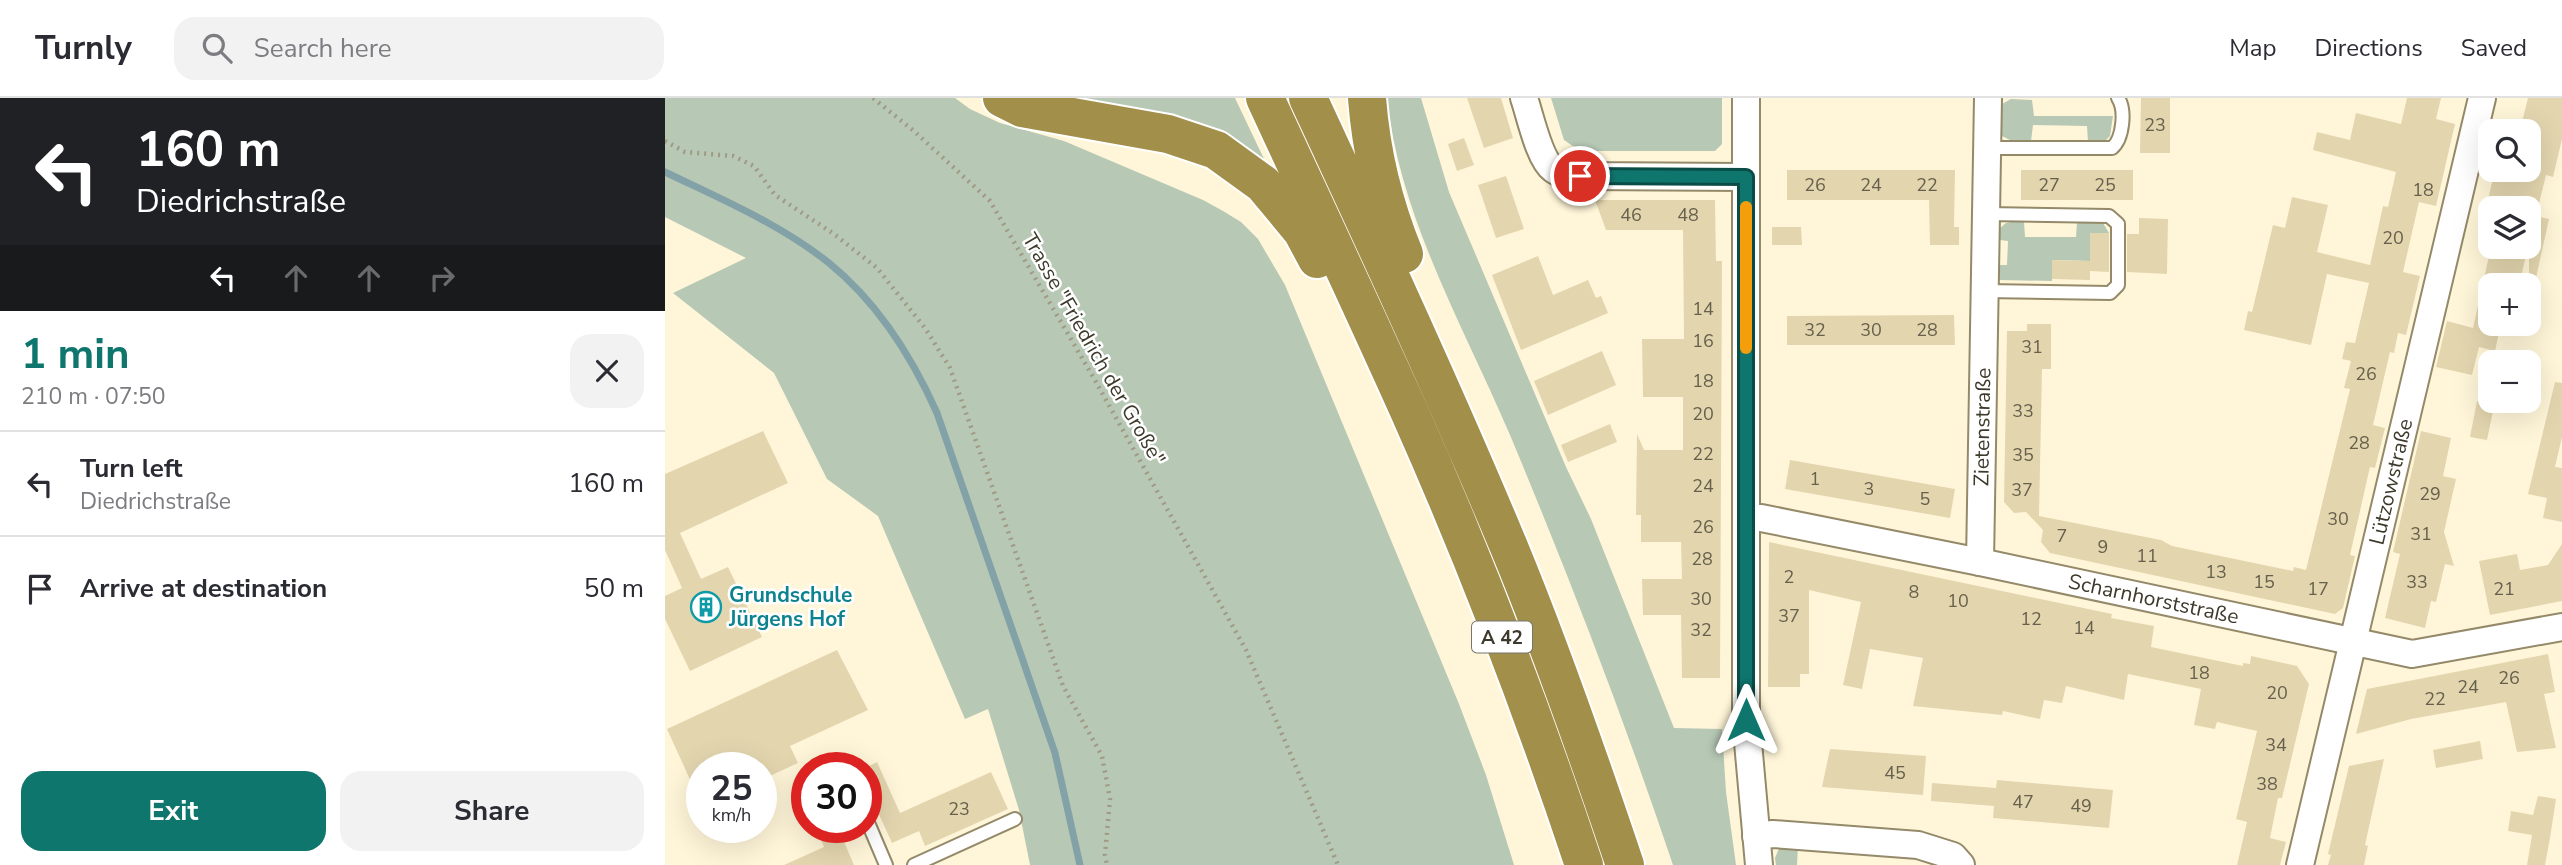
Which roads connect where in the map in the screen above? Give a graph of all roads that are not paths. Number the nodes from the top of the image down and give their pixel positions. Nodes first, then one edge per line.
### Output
1 (1002, 98) edge
2 (1265, 98) edge
3 (1308, 98) edge
4 (1367, 98) edge
5 (1524, 98) edge
6 (1746, 98) edge
7 (1988, 98) edge
8 (2118, 98) edge
9 (2482, 98) edge
10 (1987, 148) junction
11 (1746, 177) junction
12 (1986, 214) junction
13 (1984, 291) junction
14 (1409, 412) junction
15 (1455, 420) junction
16 (1746, 518) junction
17 (1980, 562) junction
18 (2562, 627) edge
19 (2352, 641) junction
20 (1015, 819) dead end
21 (1756, 835) junction
22 (877, 843) edge
23 (886, 865) edge
24 (914, 865) edge
25 (1584, 865) edge
26 (1625, 865) edge
27 (1759, 865) edge
28 (1961, 865) edge
29 (2300, 865) edge

1 - 14 highway
2 - 14 highway, A 42
3 - 15 highway, A 42
4 - 15 highway
5 - 11 street
6 - 11 street
7 - 10 street, Zietenstraße
8 - 10 lane
9 - 19 street, Lützowstraße
10 - 12 street, Zietenstraße
11 - 16 street
12 - 13 street, Zietenstraße
12 - 13 lane
13 - 17 street, Zietenstraße
14 - 25 highway, A 42
15 - 26 highway, A 42
16 - 17 street, Scharnhorststraße
16 - 21 street
17 - 19 street, Scharnhorststraße
18 - 19 street, Scharnhorststraße
19 - 29 street, Lützowstraße
20 - 24 lane
21 - 27 street
21 - 28 street
22 - 23 lane

